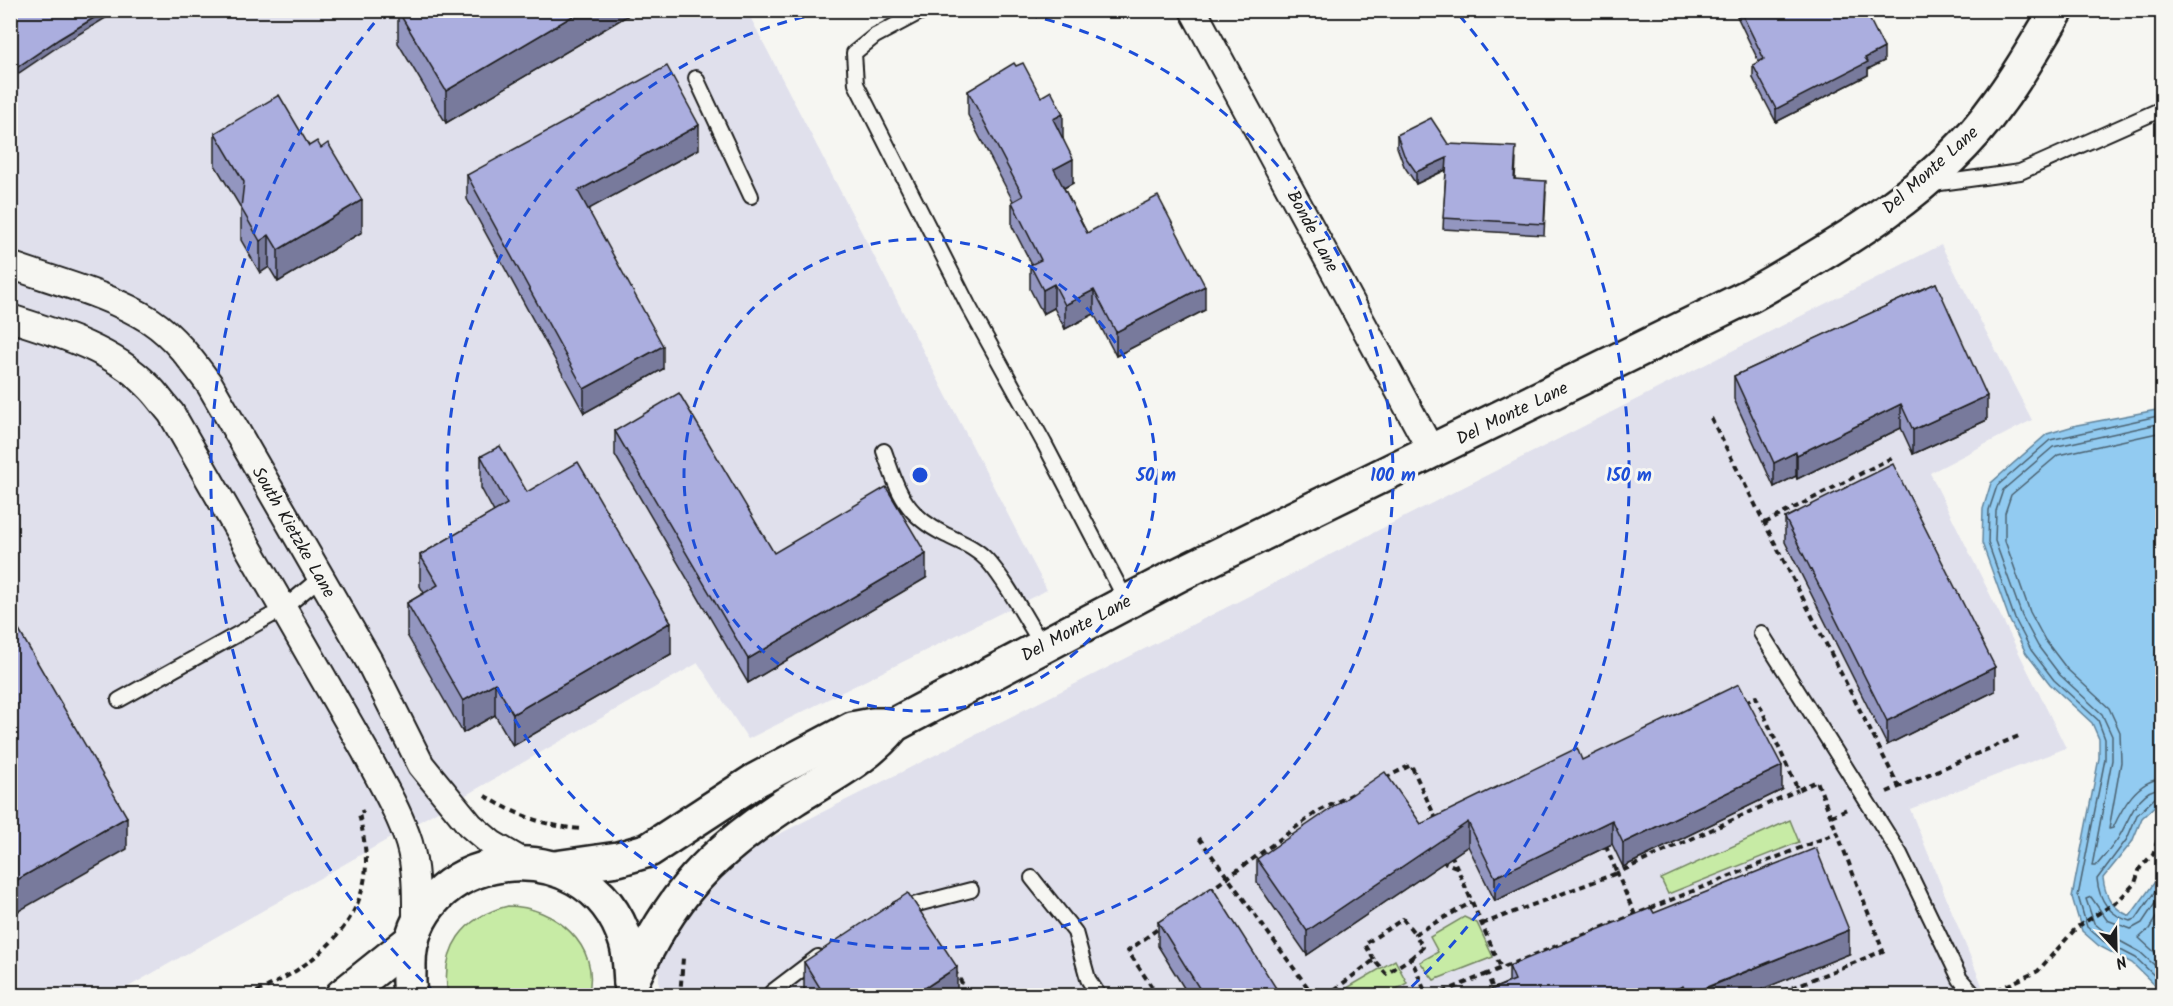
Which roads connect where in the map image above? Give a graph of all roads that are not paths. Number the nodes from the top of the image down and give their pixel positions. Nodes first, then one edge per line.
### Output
1 (924, 10) edge
2 (1193, 10) edge
3 (2057, 10) edge
4 (696, 78) dead end
5 (2163, 109) edge
6 (1918, 186) junction
7 (751, 196) dead end
8 (11, 269) edge
9 (10, 318) edge
10 (884, 451) dead end
11 (1432, 452) junction
12 (321, 578) junction
13 (1127, 602) junction
14 (283, 609) junction
15 (1761, 633) dead end
16 (1042, 646) junction
17 (119, 700) dead end
18 (894, 725) junction
19 (523, 862) junction
20 (555, 868) junction
21 (1032, 878) dead end
22 (971, 890) dead end
23 (887, 915) edge
24 (414, 933) junction
25 (831, 947) edge
26 (629, 992) edge
27 (342, 996) edge
28 (411, 996) edge
29 (772, 996) edge
30 (1099, 996) edge
31 (1975, 996) edge

1 - 13 lane
2 - 11 street, Bonde Lane
3 - 6 street, Del Monte Lane
4 - 7 lane
5 - 6 lane
6 - 11 street, Del Monte Lane
8 - 12 street, South Kietzke Lane
9 - 14 street
10 - 16 lane
11 - 13 street, Del Monte Lane
12 - 14 lane
12 - 19 street, South Kietzke Lane
13 - 16 street, Del Monte Lane
14 - 17 lane
14 - 24 street
15 - 31 lane
16 - 18 street, Del Monte Lane
18 - 20 street, Del Monte Lane
18 - 26 street, Del Monte Lane
19 - 20 street
19 - 24 street
20 - 26 street
21 - 30 lane
22 - 23 lane
24 - 27 street
24 - 28 street
25 - 29 lane

